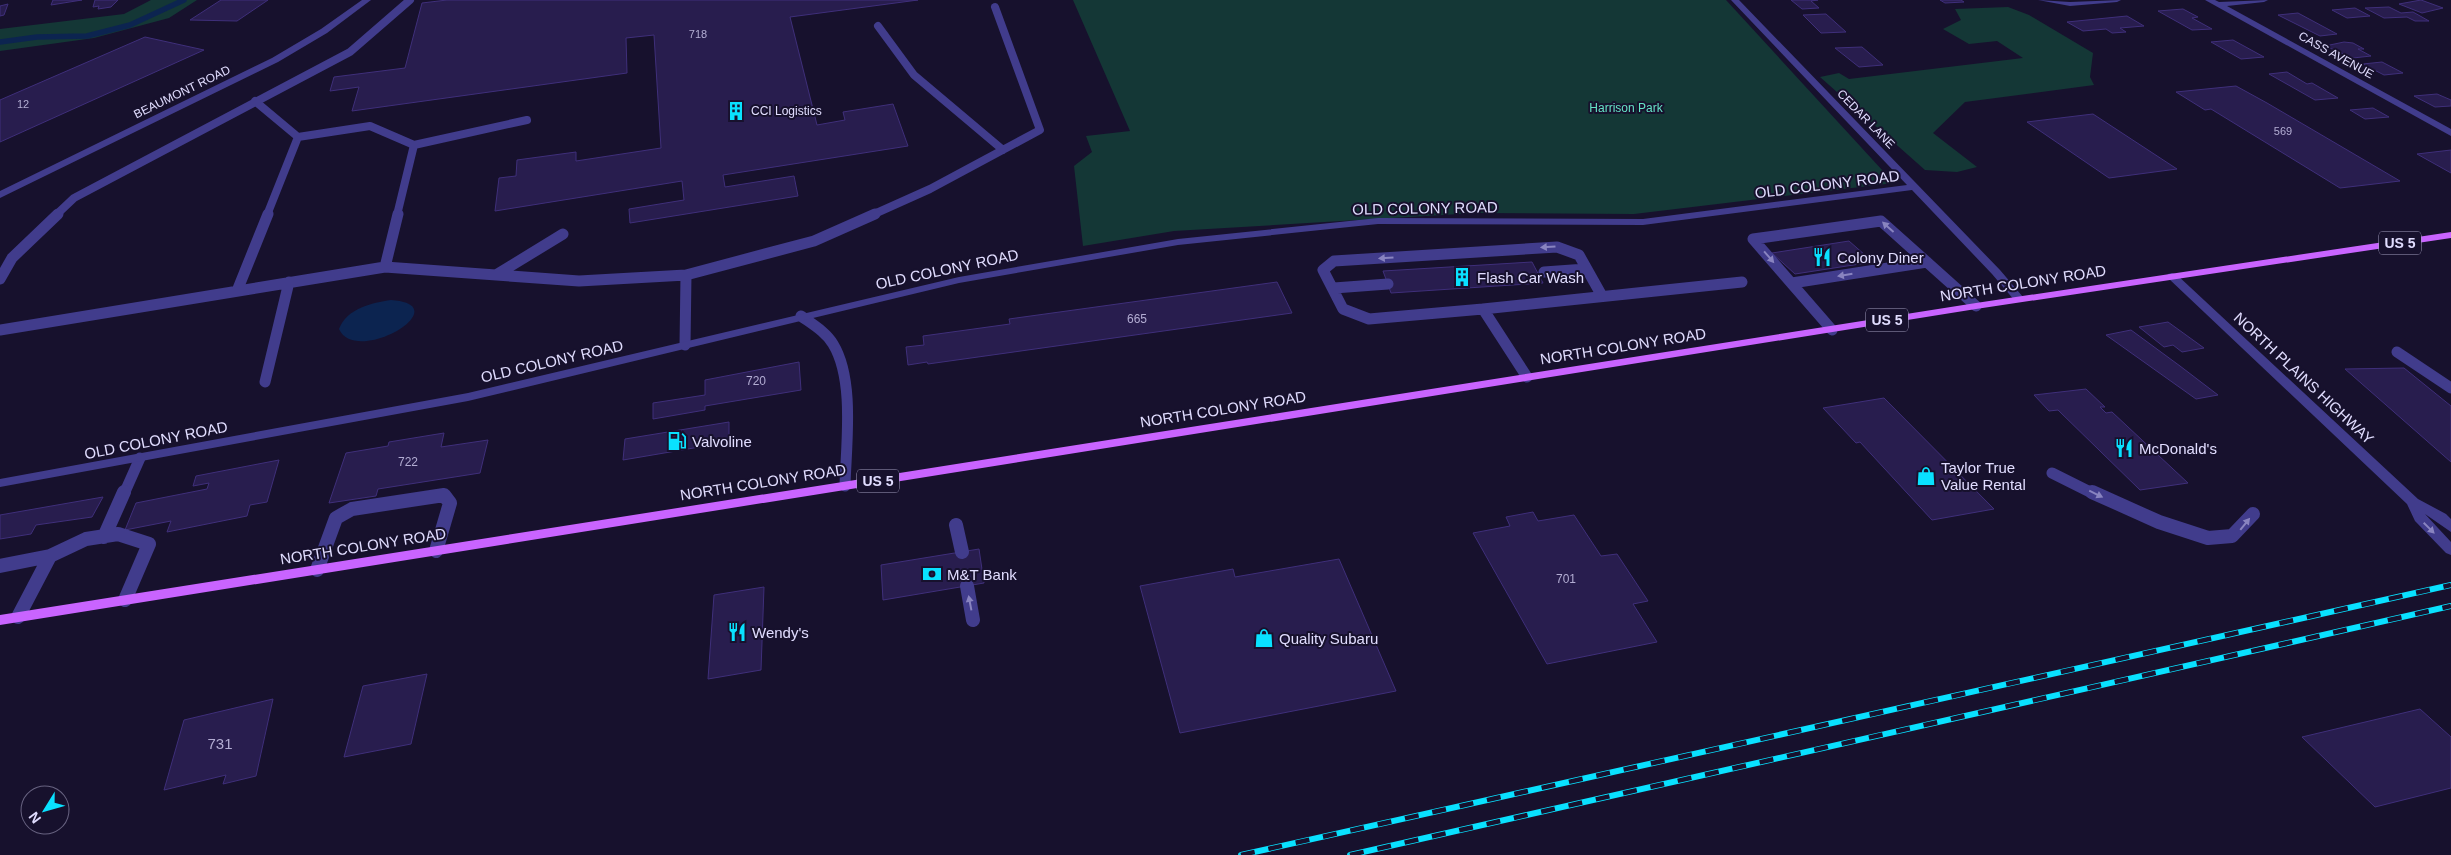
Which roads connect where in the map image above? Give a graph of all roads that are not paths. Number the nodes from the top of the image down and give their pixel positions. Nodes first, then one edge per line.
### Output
1 (367, 0) edge
2 (410, 0) edge
3 (1735, 0) edge
4 (2042, 0) edge
5 (2117, 0) edge
6 (2209, 0) edge
7 (2264, 0) edge
8 (2218, 5) junction
9 (995, 7) dead end
10 (878, 26) dead end
11 (256, 101) junction
12 (528, 120) dead end
13 (2451, 133) edge
14 (298, 137) junction
15 (414, 145) junction
16 (1003, 150) junction
17 (1914, 188) junction
18 (0, 194) edge
19 (563, 234) dead end
20 (2451, 235) edge
21 (1927, 262) junction
22 (385, 267) junction
23 (1586, 269) junction
24 (1544, 272) dead end
25 (496, 275) junction
26 (686, 276) junction
27 (2172, 276) junction
28 (0, 279) edge
29 (289, 282) junction
30 (1742, 282) dead end
31 (1792, 283) junction
32 (1388, 284) dead end
33 (1334, 288) junction
34 (237, 291) junction
35 (1602, 296) junction
36 (2019, 300) junction
37 (1976, 306) junction
38 (1483, 308) junction
39 (801, 316) junction
40 (0, 330) edge
41 (1832, 330) junction
42 (685, 345) junction
43 (2397, 352) dead end
44 (1527, 378) junction
45 (265, 382) dead end
46 (2451, 388) edge
47 (140, 458) junction
48 (2052, 473) dead end
49 (0, 484) edge
50 (846, 486) junction
51 (2413, 502) junction
52 (2253, 514) dead end
53 (956, 524) dead end
54 (2451, 527) edge
55 (104, 536) junction
56 (2451, 550) edge
57 (436, 551) junction
58 (962, 552) dead end
59 (50, 556) junction
60 (0, 566) edge
61 (317, 570) junction
62 (967, 586) dead end
63 (125, 600) junction
64 (18, 617) junction
65 (0, 620) edge
66 (973, 620) dead end

1 - 18 street, BEAUMONT ROAD
2 - 11 lane
3 - 17 street, CEDAR LANE
4 - 5 street
6 - 8 street, CASS AVENUE
7 - 8 street
8 - 13 street, CASS AVENUE
9 - 16 lane
10 - 16 lane
11 - 14 lane
11 - 28 lane
12 - 15 lane
14 - 15 lane
14 - 34 lane
15 - 22 lane
16 - 26 lane
17 - 36 street, CEDAR LANE
17 - 39 street, OLD COLONY ROAD
19 - 25 lane
20 - 27 main road, NORTH COLONY ROAD / US 5
21 -> 31 lane
21 -> 31 lane
21 - 37 lane
22 - 25 lane
22 - 29 lane
23 - 24 lane
23 -> 33 lane
23 - 35 lane
25 - 26 lane
26 - 42 lane
27 - 36 main road, NORTH COLONY ROAD / US 5
27 - 51 street, NORTH PLAINS HIGHWAY
29 - 34 lane
29 - 45 lane
30 - 35 lane
31 - 41 lane
32 - 33 lane
33 - 38 lane
34 - 40 lane
35 - 38 lane
36 - 37 main road, NORTH COLONY ROAD / US 5
37 - 41 main road, NORTH COLONY ROAD / US 5
38 - 44 lane
39 - 42 street, OLD COLONY ROAD
39 - 50 lane
41 - 44 main road, NORTH COLONY ROAD / US 5
42 - 47 street, OLD COLONY ROAD
43 - 46 lane
44 - 50 main road, NORTH COLONY ROAD / US 5
47 - 49 street, OLD COLONY ROAD
47 - 55 lane
48 -> 52 lane
50 - 57 main road, NORTH COLONY ROAD / US 5
51 - 54 street, NORTH PLAINS HIGHWAY
51 -> 56 street, NORTH PLAINS HIGHWAY
53 - 58 lane
55 - 59 lane
55 - 63 lane
57 - 61 main road, NORTH COLONY ROAD / US 5
57 - 61 lane
59 - 60 lane
59 - 64 lane
61 - 63 main road, NORTH COLONY ROAD / US 5
66 -> 62 lane
63 - 64 main road, NORTH COLONY ROAD / US 5
64 - 65 main road, NORTH COLONY ROAD / US 5

